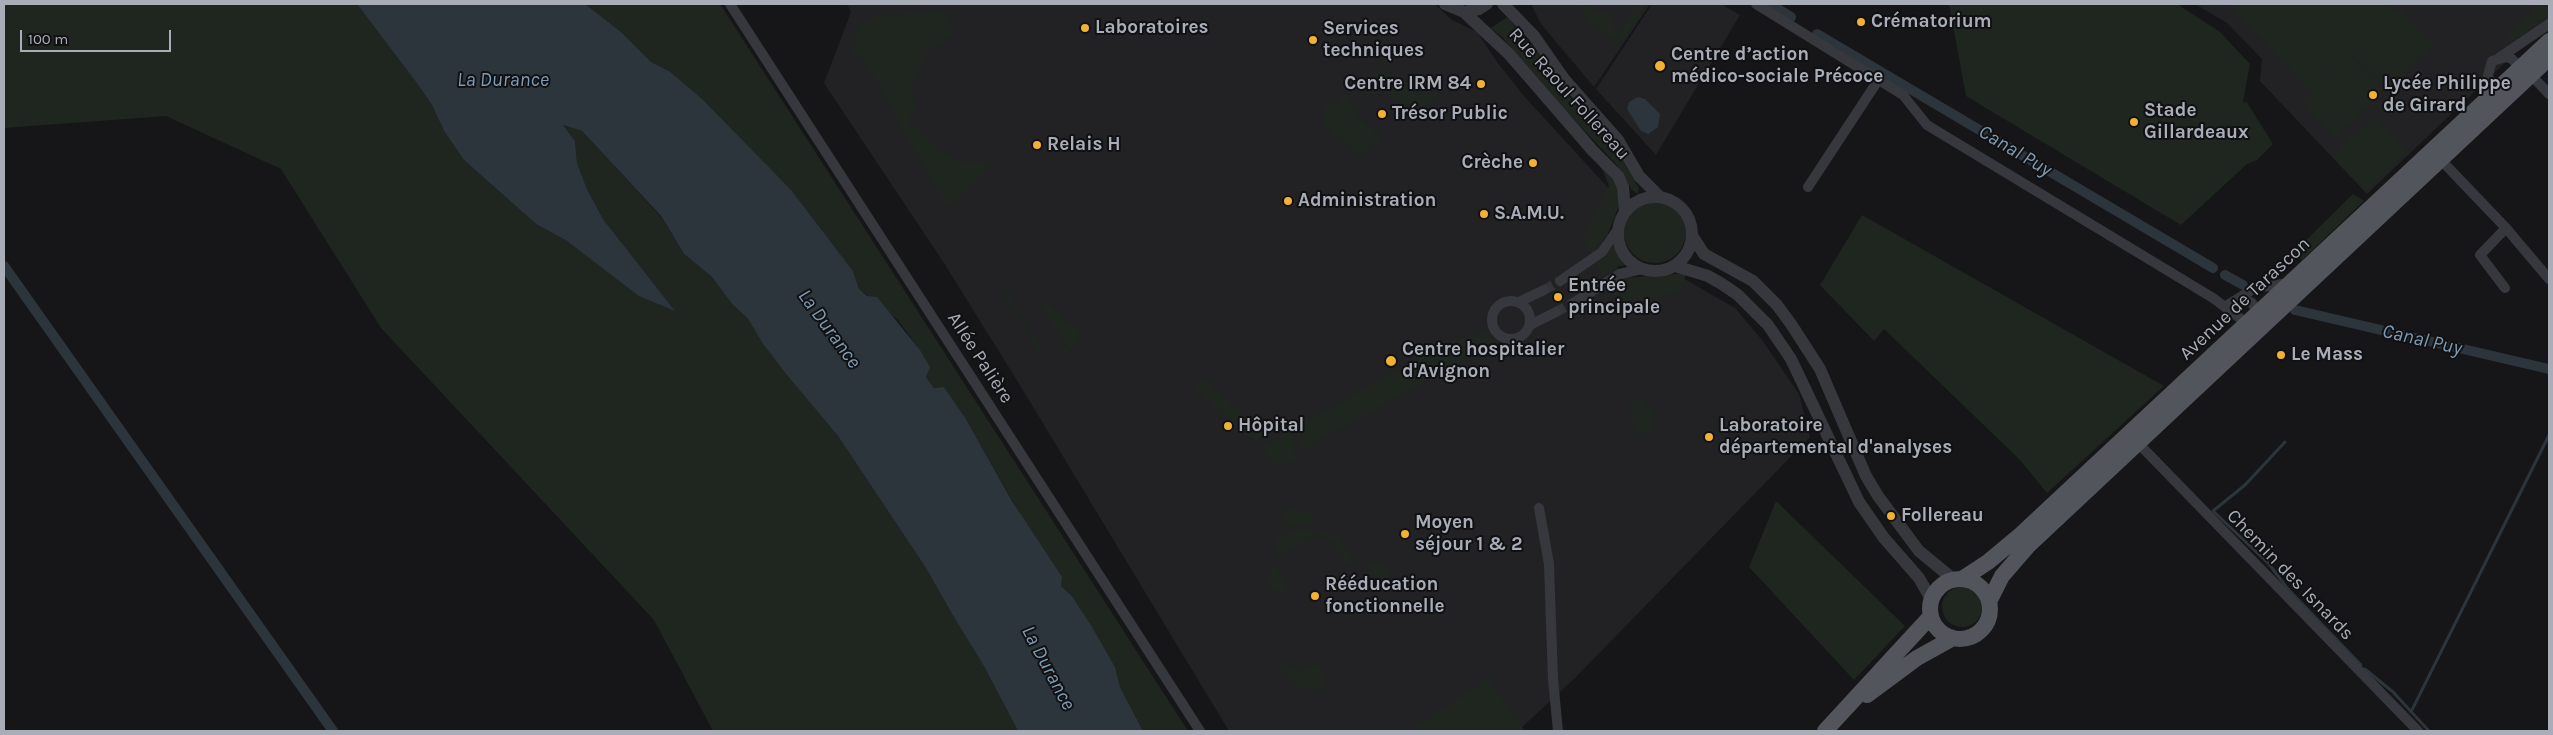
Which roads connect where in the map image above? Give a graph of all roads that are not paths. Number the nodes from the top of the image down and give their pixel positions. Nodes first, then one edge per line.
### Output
1 (730, 4) edge
2 (1444, 4) edge
3 (1487, 4) edge
4 (1503, 4) edge
5 (1756, 4) edge
6 (1464, 12) junction
7 (2549, 24) edge
8 (2549, 42) edge
9 (2498, 58) junction
10 (2549, 58) edge
11 (2526, 71) junction
12 (1879, 79) junction
13 (2498, 90) junction
14 (2549, 94) edge
15 (2441, 160) junction
16 (1808, 187) dead end
17 (1660, 197) junction
18 (1625, 212) junction
19 (2506, 228) junction
20 (1618, 229) junction
21 (1692, 237) junction
22 (1674, 266) junction
23 (1642, 268) junction
24 (2549, 279) edge
25 (1560, 281) tunnel mouth
26 (2293, 282) junction
27 (2505, 288) dead end
28 (1544, 290) tunnel mouth
29 (2240, 297) junction
30 (1519, 302) junction
31 (1573, 303) tunnel mouth
32 (2226, 306) junction
33 (1556, 312) tunnel mouth
34 (2258, 323) junction
35 (1530, 325) junction
36 (2138, 443) junction
37 (1539, 508) dead end
38 (1958, 579) junction
39 (1931, 599) junction
40 (1989, 602) junction
41 (1931, 616) junction
42 (1953, 638) junction
43 (1841, 715) junction
44 (1200, 731) edge
45 (1558, 731) edge
46 (1825, 731) edge
47 (2418, 731) edge

1 - 44 street, Allée Palière
2 - 6 street
3 - 6 street
4 - 17 street, Rue Raoul Follereau
5 - 12 street
6 - 18 street, Rue Raoul Follereau
7 - 9 street
8 - 11 main road, Avenue de Tarascon
9 - 11 street
9 - 13 street
10 - 11 main road, Avenue de Tarascon
11 - 13 main road, Avenue de Tarascon
11 - 14 street
11 - 15 main road, Avenue de Tarascon
12 - 16 street
12 - 32 street
13 - 26 main road, Avenue de Tarascon
15 - 19 street
15 - 34 main road, Avenue de Tarascon
17 - 18 street
17 - 21 street
18 - 20 street
19 - 24 street
19 - 27 street
20 - 23 street
20 - 25 street
21 - 22 street
21 - 38 street
22 - 23 street
22 - 39 street
23 - 31 street
26 - 29 street
26 - 34 main road, Avenue de Tarascon
28 - 30 street
29 - 32 street
29 - 34 street
30 - 35 street
30 - 35 street
32 - 34 street
33 - 35 street
34 - 36 main road, Avenue de Tarascon
34 - 38 main road, Avenue de Tarascon
36 - 40 main road, Avenue de Tarascon
36 - 47 street, Chemin des Isnards
37 - 45 street
38 - 39 main road
38 - 40 main road
39 - 41 main road
40 - 42 main road
41 - 42 main road
41 - 43 main road
42 - 43 main road
43 - 46 main road

